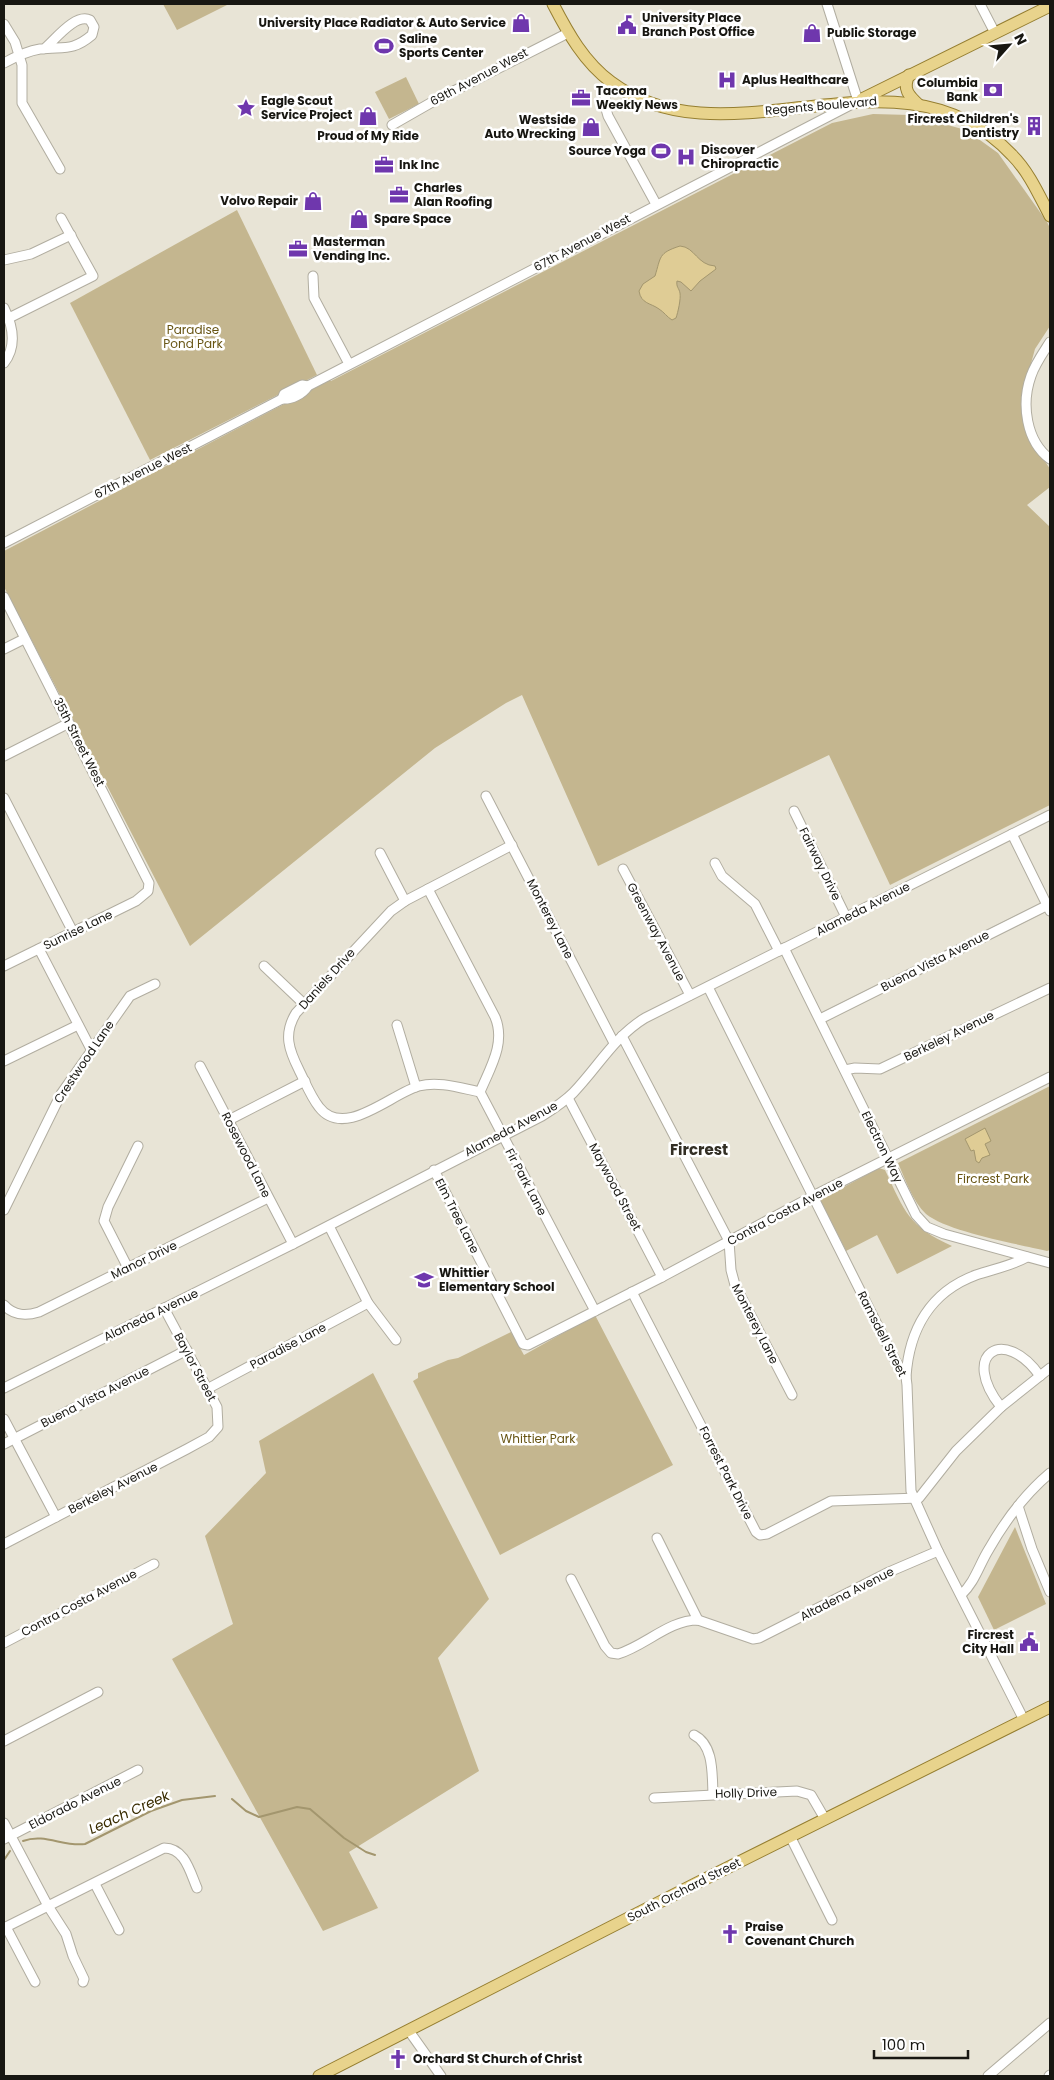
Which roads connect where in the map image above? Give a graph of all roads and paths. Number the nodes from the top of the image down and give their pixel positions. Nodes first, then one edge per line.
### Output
1 (553, 4) edge
2 (827, 4) edge
3 (980, 4) edge
4 (1050, 6) edge
5 (4, 24) edge
6 (568, 33) junction
7 (995, 33) junction
8 (44, 49) junction
9 (20, 54) junction
10 (4, 63) edge
11 (909, 76) junction
12 (610, 81) junction
13 (858, 101) junction
14 (919, 105) junction
15 (392, 125) dead end
16 (60, 168) dead end
17 (656, 204) junction
18 (1050, 216) edge
19 (61, 218) dead end
20 (70, 235) junction
21 (4, 260) edge
22 (313, 276) dead end
23 (4, 308) edge
24 (9, 318) junction
25 (1050, 342) edge
26 (5, 363) edge
27 (349, 364) junction
28 (1050, 459) edge
29 (4, 543) edge
30 (4, 597) edge
31 (24, 639) junction
32 (4, 649) edge
33 (69, 723) junction
34 (4, 756) edge
35 (486, 796) dead end
36 (4, 798) edge
37 (794, 811) dead end
38 (1050, 815) edge
39 (1012, 834) junction
40 (512, 845) junction
41 (380, 853) dead end
42 (715, 863) dead end
43 (623, 869) dead end
44 (149, 888) joint
45 (428, 889) junction
46 (405, 901) junction
47 (1049, 907) edge
48 (846, 917) junction
49 (73, 932) junction
50 (39, 949) junction
51 (782, 949) junction
52 (4, 966) edge
53 (264, 966) dead end
54 (155, 984) dead end
55 (708, 987) junction
56 (1050, 988) edge
57 (690, 996) junction
58 (304, 1004) junction
59 (820, 1019) junction
60 (78, 1025) junction
61 (397, 1025) dead end
62 (622, 1036) junction
63 (614, 1043) junction
64 (92, 1051) junction
65 (4, 1061) edge
66 (200, 1066) dead end
67 (845, 1070) junction
68 (1050, 1077) edge
69 (305, 1082) junction
70 (416, 1087) junction
71 (480, 1092) junction
72 (568, 1098) junction
73 (229, 1120) junction
74 (501, 1135) junction
75 (138, 1146) dead end
76 (887, 1159) junction
77 (434, 1170) junction
78 (813, 1196) junction
79 (268, 1198) junction
80 (4, 1210) edge
81 (329, 1226) junction
82 (729, 1241) junction
83 (293, 1244) junction
84 (1027, 1257) junction
85 (1049, 1261) edge
86 (128, 1268) junction
87 (662, 1277) junction
88 (632, 1292) junction
89 (368, 1303) junction
90 (4, 1305) edge
91 (164, 1308) junction
92 (595, 1311) junction
93 (396, 1340) dead end
94 (522, 1341) joint
95 (187, 1350) junction
96 (1050, 1368) edge
97 (1040, 1376) junction
98 (906, 1377) junction
99 (4, 1388) edge
100 (207, 1389) junction
101 (792, 1395) dead end
102 (1002, 1408) junction
103 (4, 1419) edge
104 (218, 1427) joint
105 (14, 1439) junction
106 (4, 1444) edge
107 (1050, 1473) edge
108 (914, 1499) junction
109 (1018, 1506) junction
110 (56, 1517) junction
111 (656, 1538) dead end
112 (4, 1544) edge
113 (938, 1551) junction
114 (154, 1564) dead end
115 (571, 1579) dead end
116 (1050, 1592) edge
117 (961, 1595) junction
118 (698, 1620) junction
119 (4, 1642) edge
120 (98, 1692) dead end
121 (1050, 1707) edge
122 (1024, 1720) junction
123 (694, 1735) dead end
124 (4, 1741) edge
125 (138, 1770) dead end
126 (713, 1794) junction
127 (654, 1798) dead end
128 (825, 1819) junction
129 (4, 1823) edge
130 (790, 1836) junction
131 (8, 1837) edge
132 (95, 1884) junction
133 (198, 1888) dead end
134 (48, 1906) junction
135 (832, 1920) dead end
136 (5, 1928) edge
137 (119, 1930) dead end
138 (35, 1982) dead end
139 (84, 1982) dead end
140 (1050, 2023) edge
141 (409, 2031) junction
142 (320, 2076) edge
143 (440, 2076) edge
144 (988, 2076) edge

1 - 6 main road, Regents Boulevard
2 - 13 street
3 - 7 street
4 - 7 main road
5 - 9 street
6 - 12 main road, Regents Boulevard
6 - 15 street, 69th Avenue West
7 - 11 main road
8 - 8 street
8 - 9 street
9 - 10 street
9 - 16 street
11 - 13 main road
11 - 14 main road
12 - 13 main road, Regents Boulevard
12 - 17 street
13 - 14 main road, Regents Boulevard
13 - 17 street, 67th Avenue West
14 - 18 main road, Regents Boulevard
17 - 27 street, 67th Avenue West
19 - 20 street
20 - 21 street
20 - 24 street
22 - 27 street
23 - 24 street
24 - 26 street
25 - 28 street
27 - 29 street, 67th Avenue West
30 - 31 street, 35th Street West
31 - 32 street
31 - 33 street, 35th Street West
33 - 34 street
33 - 44 street, 35th Street West
35 - 40 street, Monterey Lane
36 - 49 street
37 - 48 street, Fairway Drive
38 - 39 street, Alameda Avenue
39 - 47 street
39 - 48 street, Alameda Avenue
40 - 45 street, Daniels Drive
40 - 63 street, Monterey Lane
41 - 46 street
42 - 51 street, Electron Way
43 - 57 street, Greenway Avenue
44 - 49 street, Sunrise Lane
45 - 46 street, Daniels Drive
45 - 71 street
46 - 58 street, Daniels Drive
47 - 59 street, Buena Vista Avenue
48 - 51 street, Alameda Avenue
49 - 50 street, Sunrise Lane
50 - 52 street, Sunrise Lane
50 - 60 street
51 - 55 street, Alameda Avenue
51 - 59 street, Electron Way
53 - 58 street
54 - 64 street, Crestwood Lane
55 - 57 street, Alameda Avenue
55 - 78 street, Ramsdell Street
56 - 67 street, Berkeley Avenue
57 - 62 street, Alameda Avenue
58 - 69 street, Daniels Drive
59 - 67 street, Electron Way
60 - 64 street
60 - 65 street
61 - 70 street
62 - 63 street, Alameda Avenue
62 - 82 street, Monterey Lane
63 - 72 street, Alameda Avenue
64 - 80 street, Crestwood Lane
66 - 73 street, Rosewood Lane
67 - 76 street, Electron Way
68 - 76 street, Contra Costa Avenue
69 - 70 street, Daniels Drive
69 - 73 street
70 - 71 street, Daniels Drive
71 - 74 street, Fir Park Lane
72 - 74 street, Alameda Avenue
72 - 87 street, Maywood Street
73 - 79 street, Rosewood Lane
74 - 77 street, Alameda Avenue
74 - 92 street, Fir Park Lane
75 - 86 street
76 - 78 street, Contra Costa Avenue
76 - 84 street, Electron Way
77 - 81 street, Alameda Avenue
77 - 94 street, Elm Tree Lane
78 - 82 street, Contra Costa Avenue
78 - 98 street, Ramsdell Street
79 - 83 street, Rosewood Lane
79 - 86 street, Manor Drive
81 - 83 street, Alameda Avenue
81 - 89 street
82 - 87 street, Contra Costa Avenue
82 - 101 street, Monterey Lane
83 - 91 street, Alameda Avenue
84 - 85 street, Electron Way
84 - 98 street
86 - 90 street, Manor Drive
87 - 88 street, Contra Costa Avenue
88 - 92 street, Contra Costa Avenue
88 - 108 street, Forrest Park Drive
89 - 93 street
89 - 100 street, Paradise Lane
91 - 95 street, Baylor Street
91 - 99 street, Alameda Avenue
92 - 94 street, Contra Costa Avenue
95 - 100 street, Baylor Street
95 - 105 street, Buena Vista Avenue
96 - 97 street
97 - 102 street
97 - 102 street
98 - 108 street, Ramsdell Street
100 - 104 street, Baylor Street
102 - 108 street
103 - 105 street
104 - 110 street, Berkeley Avenue
105 - 106 street, Buena Vista Avenue
105 - 110 street
107 - 109 street
108 - 113 street, Ramsdell Street
109 - 116 street
109 - 117 street
110 - 112 street, Berkeley Avenue
111 - 118 street
113 - 117 street, Ramsdell Street
113 - 118 street, Altadena Avenue
114 - 119 street, Contra Costa Avenue
115 - 118 street
117 - 122 street, Ramsdell Street
120 - 124 street
121 - 122 main road, South Orchard Street
122 - 128 main road, South Orchard Street
123 - 126 street
125 - 131 street, Eldorado Avenue
126 - 127 street, Holly Drive
126 - 128 street, Holly Drive
128 - 130 main road, South Orchard Street
129 - 131 street
130 - 135 street
130 - 141 main road, South Orchard Street
131 - 134 street
132 - 133 street
132 - 134 street
132 - 137 street
134 - 136 street
134 - 139 street
136 - 138 street
140 - 144 street
141 - 142 main road, South Orchard Street
141 - 143 street

